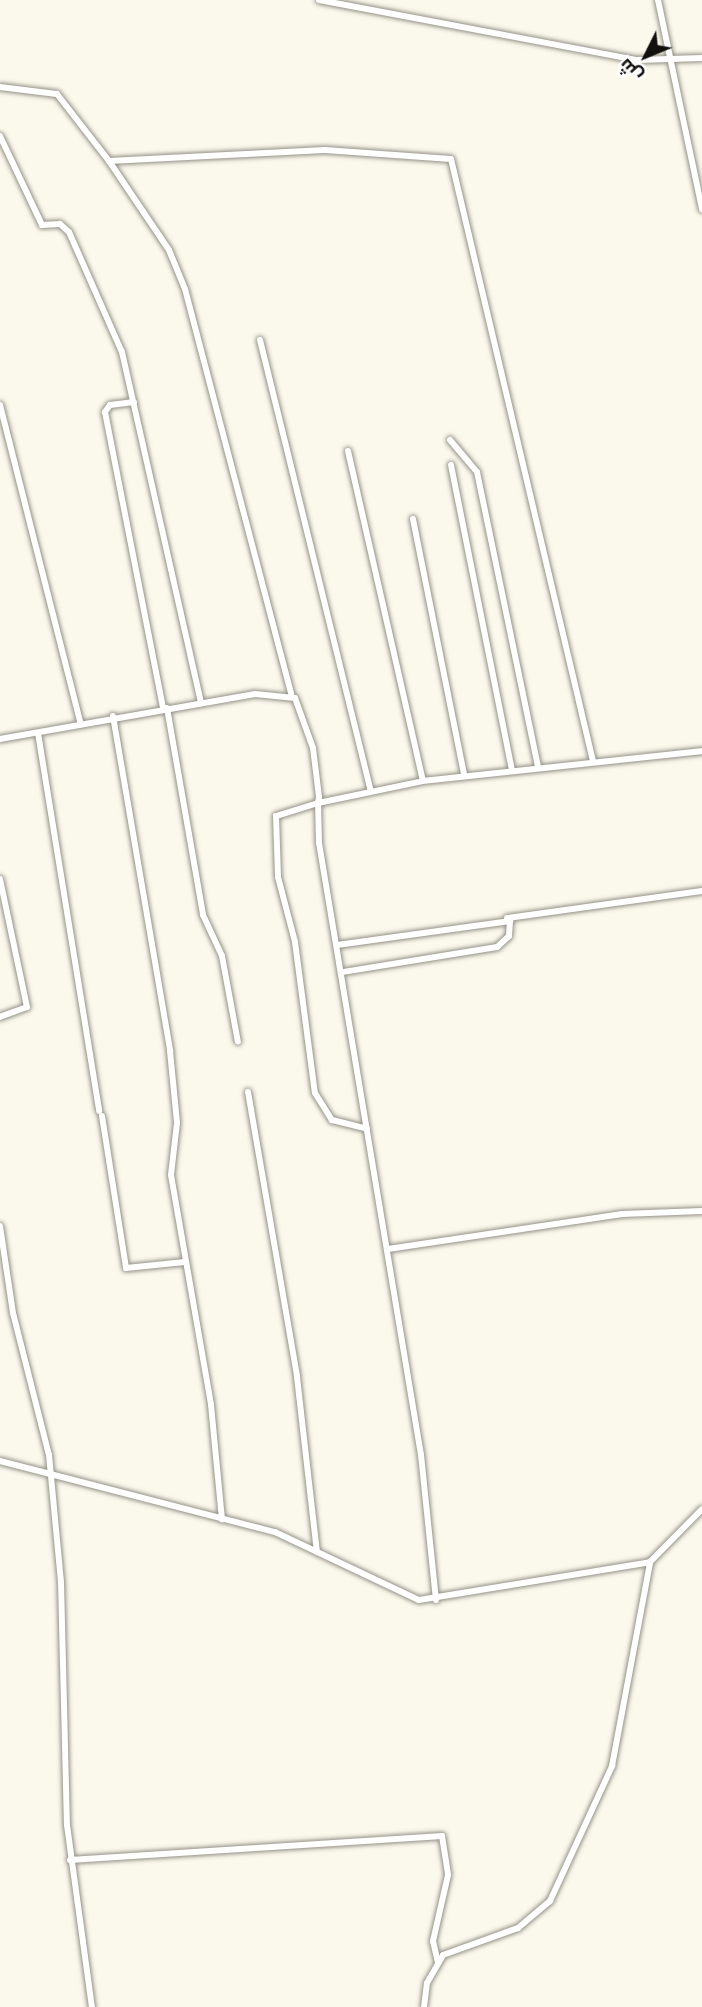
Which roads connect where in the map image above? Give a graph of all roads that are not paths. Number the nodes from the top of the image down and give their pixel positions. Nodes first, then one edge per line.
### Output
1 (319, 0) edge
2 (658, 0) edge
3 (702, 58) edge
4 (676, 59) junction
5 (0, 87) edge
6 (0, 136) edge
7 (109, 161) junction
8 (702, 209) edge
9 (260, 340) dead end
10 (134, 402) junction
11 (0, 405) edge
12 (450, 440) dead end
13 (348, 451) dead end
14 (452, 465) dead end
15 (413, 519) dead end
16 (291, 694) junction
17 (201, 703) junction
18 (165, 709) junction
19 (113, 716) junction
20 (80, 720) junction
21 (38, 733) junction
22 (0, 739) edge
23 (702, 751) edge
24 (593, 761) junction
25 (538, 766) junction
26 (512, 769) junction
27 (464, 775) junction
28 (423, 780) junction
29 (371, 791) junction
30 (318, 803) junction
31 (0, 879) edge
32 (702, 891) edge
33 (507, 918) junction
34 (337, 945) junction
35 (342, 972) junction
36 (0, 1017) edge
37 (238, 1042) dead end
38 (248, 1093) dead end
39 (367, 1129) junction
40 (702, 1210) edge
41 (0, 1226) edge
42 (388, 1249) junction
43 (185, 1262) junction
44 (0, 1461) edge
45 (50, 1472) junction
46 (702, 1509) edge
47 (222, 1519) junction
48 (317, 1552) junction
49 (650, 1562) junction
50 (436, 1601) junction
51 (70, 1860) junction
52 (438, 1962) junction
53 (92, 2007) edge
54 (424, 2007) edge

1 - 4 street
2 - 4 street
3 - 4 street
4 - 8 street
5 - 7 street
6 - 10 street
7 - 16 street
7 - 24 street
9 - 29 street
10 - 17 street
10 - 18 street
11 - 20 street
12 - 25 street
13 - 28 street
14 - 26 street
15 - 27 street
16 - 17 street
16 - 30 street
17 - 18 street
18 - 19 street
18 - 37 street
19 - 20 street
19 - 43 street
20 - 21 street
21 - 22 street
21 - 43 street
23 - 24 street
24 - 25 street
25 - 26 street
26 - 27 street
27 - 28 street
28 - 29 street
29 - 30 street
30 - 34 street
30 - 39 street
31 - 36 street
32 - 33 street
33 - 34 street
33 - 35 street
34 - 35 street
35 - 39 street
38 - 48 street
39 - 42 street
40 - 42 street
41 - 45 street
42 - 50 street
43 - 47 street
44 - 45 street
45 - 47 street
45 - 51 street
46 - 49 street
47 - 48 street
48 - 50 street
49 - 50 street
49 - 52 street
51 - 52 street
51 - 53 street
52 - 54 street

